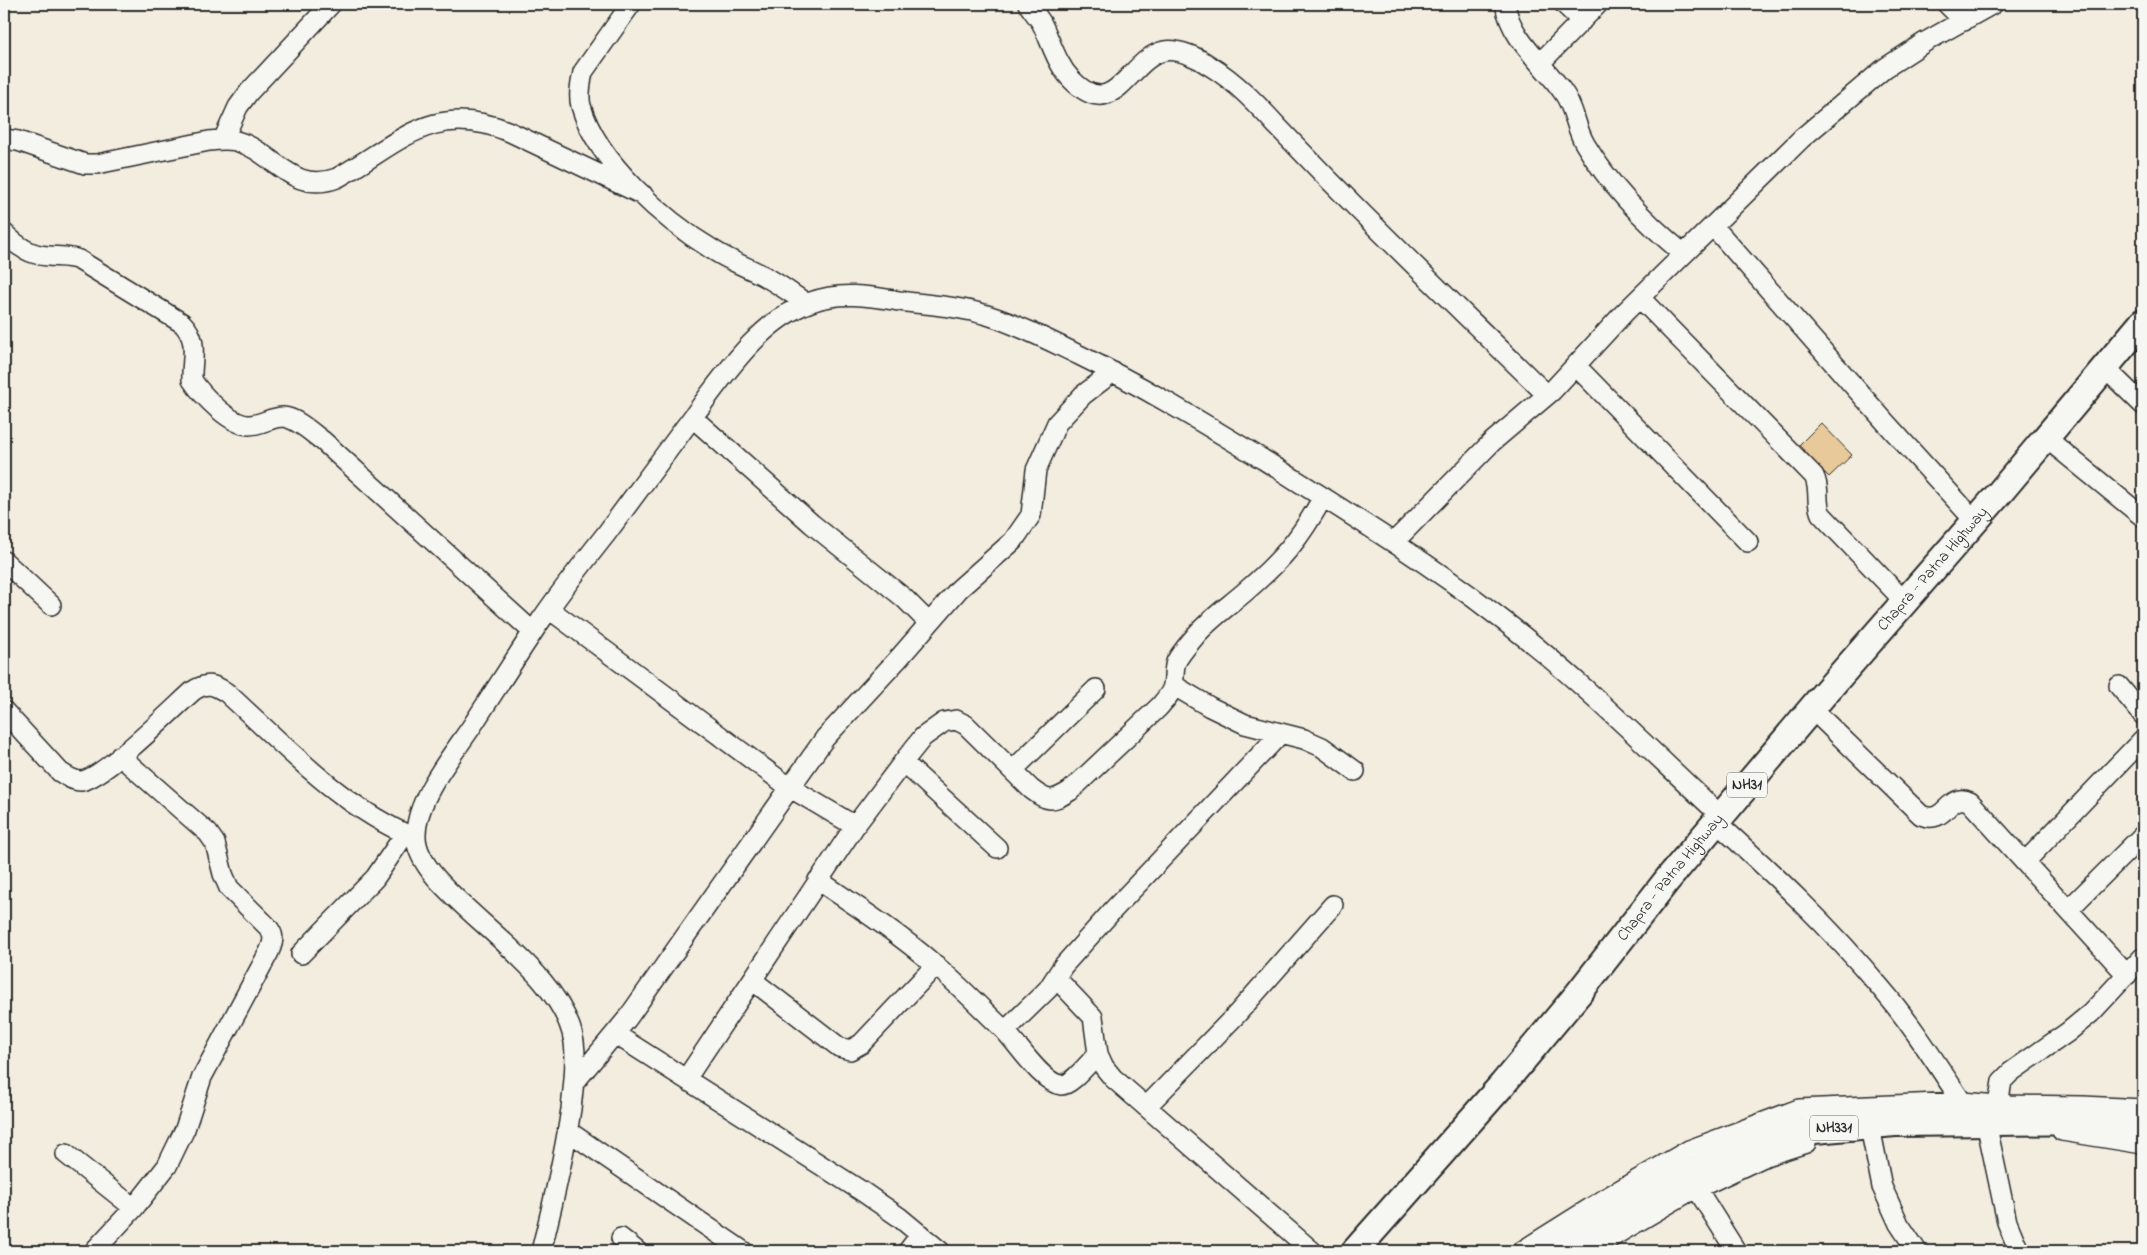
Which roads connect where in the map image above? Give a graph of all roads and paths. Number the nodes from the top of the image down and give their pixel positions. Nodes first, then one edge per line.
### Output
1 (331, 4) edge
2 (631, 4) edge
3 (1028, 4) edge
4 (1504, 4) edge
5 (1564, 4) edge
6 (1598, 4) edge
7 (1947, 4) edge
8 (1993, 4) edge
9 (1582, 21) junction
10 (1964, 21) junction
11 (1540, 63) junction
12 (4, 139) edge
13 (223, 140) junction
14 (642, 195) junction
15 (1713, 226) junction
16 (4, 234) edge
17 (1684, 254) junction
18 (1640, 298) junction
19 (806, 303) junction
20 (2143, 322) edge
21 (1576, 366) junction
22 (2105, 368) junction
23 (1113, 372) junction
24 (1547, 395) junction
25 (2143, 405) edge
26 (693, 418) junction
27 (2046, 438) junction
28 (1323, 497) junction
29 (2143, 517) edge
30 (1975, 521) junction
31 (1394, 542) junction
32 (1748, 542) dead end
33 (4, 561) edge
34 (1905, 602) junction
35 (51, 605) dead end
36 (549, 609) junction
37 (929, 623) junction
38 (533, 632) junction
39 (1173, 685) junction
40 (2120, 686) dead end
41 (1096, 689) dead end
42 (1812, 708) junction
43 (4, 711) edge
44 (2143, 715) edge
45 (1281, 733) junction
46 (2143, 739) edge
47 (120, 756) junction
48 (903, 762) junction
49 (1013, 770) junction
50 (1355, 771) dead end
51 (789, 786) junction
52 (1718, 819) junction
53 (854, 826) junction
54 (410, 836) junction
55 (2143, 836) edge
56 (997, 848) dead end
57 (2025, 862) junction
58 (818, 880) junction
59 (1333, 905) dead end
60 (2068, 910) junction
61 (301, 954) dead end
62 (2143, 957) edge
63 (936, 965) junction
64 (2127, 975) junction
65 (1056, 978) junction
66 (752, 980) junction
67 (1004, 1031) junction
68 (616, 1034) junction
69 (1098, 1054) junction
70 (686, 1079) junction
71 (574, 1083) junction
72 (1962, 1102) junction
73 (1998, 1105) junction
74 (1146, 1107) junction
75 (2143, 1109) edge
76 (2143, 1125) edge
77 (1987, 1127) junction
78 (568, 1130) junction
79 (1870, 1132) junction
80 (2143, 1144) edge
81 (66, 1154) dead end
82 (1697, 1189) junction
83 (134, 1208) junction
84 (921, 1234) junction
85 (621, 1238) dead end
86 (543, 1250) edge
87 (94, 1251) edge
88 (638, 1251) edge
89 (743, 1251) edge
90 (908, 1251) edge
91 (940, 1251) edge
92 (1312, 1251) edge
93 (1354, 1251) edge
94 (1522, 1251) edge
95 (1552, 1251) edge
96 (1588, 1251) edge
97 (1736, 1251) edge
98 (1917, 1251) edge
99 (2019, 1251) edge

1 - 13 street
2 - 14 street
3 - 24 street
4 - 11 street
5 - 9 street
6 - 9 street
7 - 10 street
8 - 10 street
9 - 11 street
10 - 15 street
11 - 17 street
12 - 13 street
13 - 14 street
14 - 19 street
15 - 17 street
15 - 30 street
16 - 38 street
17 - 18 street
18 - 21 street
18 - 34 street
19 - 23 street
19 - 26 street
20 - 22 highway, Chapra - Patna Highway / NH31
21 - 24 street
21 - 32 street
22 - 25 street
22 - 27 highway, Chapra - Patna Highway / NH31
23 - 28 street
23 - 37 street
24 - 31 street
26 - 36 street
26 - 37 street
27 - 29 street
27 - 30 highway, Chapra - Patna Highway / NH31
28 - 31 street
28 - 39 street
30 - 34 highway, Chapra - Patna Highway / NH31
31 - 52 street
33 - 35 street
34 - 42 highway, Chapra - Patna Highway / NH31
36 - 38 street
36 - 51 street
37 - 51 street
38 - 54 street
39 - 45 street
39 - 49 street
40 - 44 street
41 - 49 street
42 - 52 highway, Chapra - Patna Highway / NH31
42 - 57 street
43 - 47 street
45 - 50 street
45 - 65 street
46 - 57 street
47 - 54 street
47 - 83 street
48 - 49 street
48 - 53 street
48 - 56 street
51 - 53 street
51 - 68 street
52 - 72 street
52 - 93 highway, Chapra - Patna Highway / NH31
53 - 58 street
54 - 61 street
54 - 71 street
55 - 60 street
57 - 60 street
58 - 63 street
58 - 66 street
59 - 74 street
60 - 64 street
62 - 64 street
63 - 66 street
63 - 67 street
64 - 73 street
65 - 67 street
65 - 69 street
66 - 70 street
67 - 69 street
68 - 70 street
68 - 71 street
69 - 74 street
70 - 84 street
71 - 78 street
72 - 73 street
72 - 94 street
73 - 75 street
74 - 92 street
76 - 95 highway, NH331
77 - 79 street
77 - 80 street
77 - 99 street
78 - 86 street
78 - 89 street
79 - 82 street
79 - 98 street
81 - 83 street
82 - 96 street
82 - 97 street
83 - 87 street
84 - 90 street
84 - 91 street
85 - 88 street

